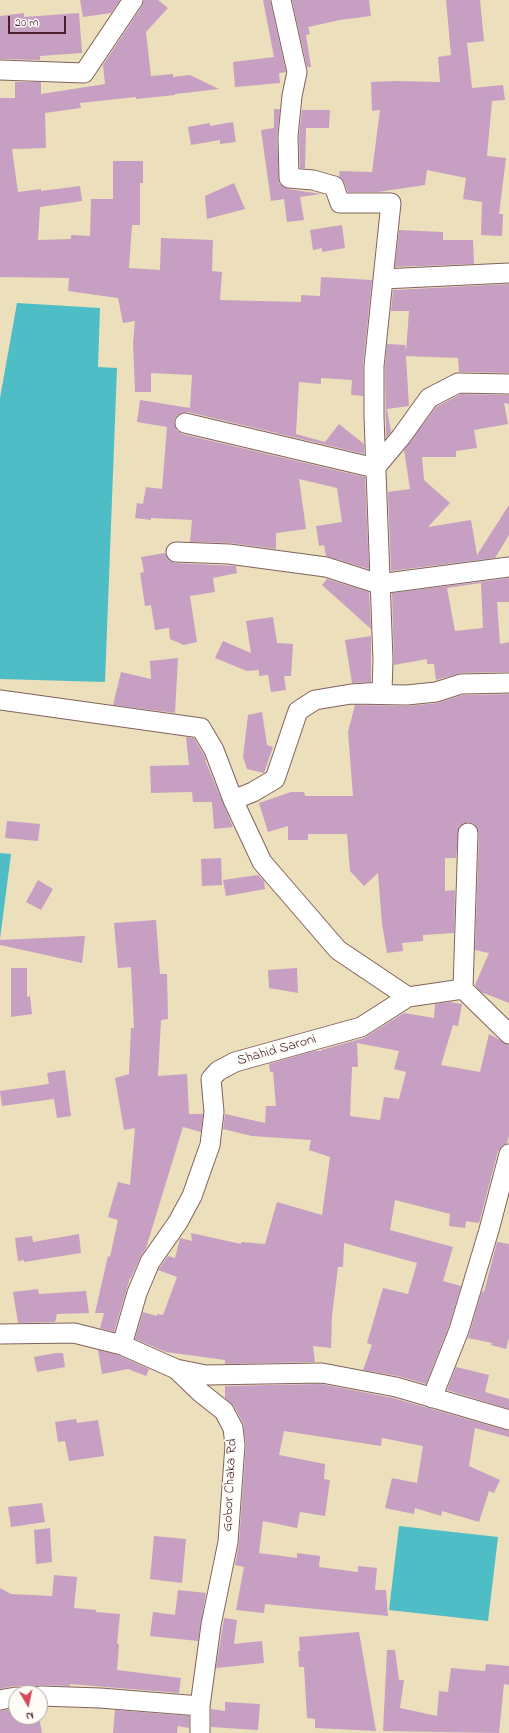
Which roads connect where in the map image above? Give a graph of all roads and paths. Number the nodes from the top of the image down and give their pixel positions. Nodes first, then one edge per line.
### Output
1 (133, 0) edge
2 (281, 0) edge
3 (0, 70) edge
4 (509, 273) edge
5 (383, 279) junction
6 (509, 384) edge
7 (185, 422) dead end
8 (375, 468) junction
9 (176, 552) dead end
10 (509, 567) edge
11 (379, 584) junction
12 (509, 683) edge
13 (351, 694) junction
14 (0, 700) edge
15 (233, 800) junction
16 (468, 833) dead end
17 (462, 989) junction
18 (408, 997) junction
19 (509, 1034) edge
20 (509, 1154) edge
21 (0, 1334) edge
22 (122, 1345) junction
23 (176, 1369) junction
24 (432, 1398) junction
25 (509, 1420) edge
26 (48, 1696) edge
27 (200, 1706) junction
28 (205, 1732) edge

1 - 3 street
2 - 5 street
4 - 5 street
5 - 8 street
6 - 8 street
7 - 8 street
8 - 11 street
9 - 11 street
10 - 11 street
11 - 13 street
12 - 13 street
13 - 15 street
14 - 15 street
15 - 18 street
16 - 17 street
17 - 18 street, Shahid Saroni
17 - 19 street
18 - 22 street, Shahid Saroni
20 - 24 street
21 - 22 street, Gobor Chaka Rd
22 - 23 street, Gobor Chaka Rd
23 - 24 street
23 - 27 street, Gobor Chaka Rd
24 - 25 street
26 - 27 street
27 - 28 street, Gobor Chaka Rd

